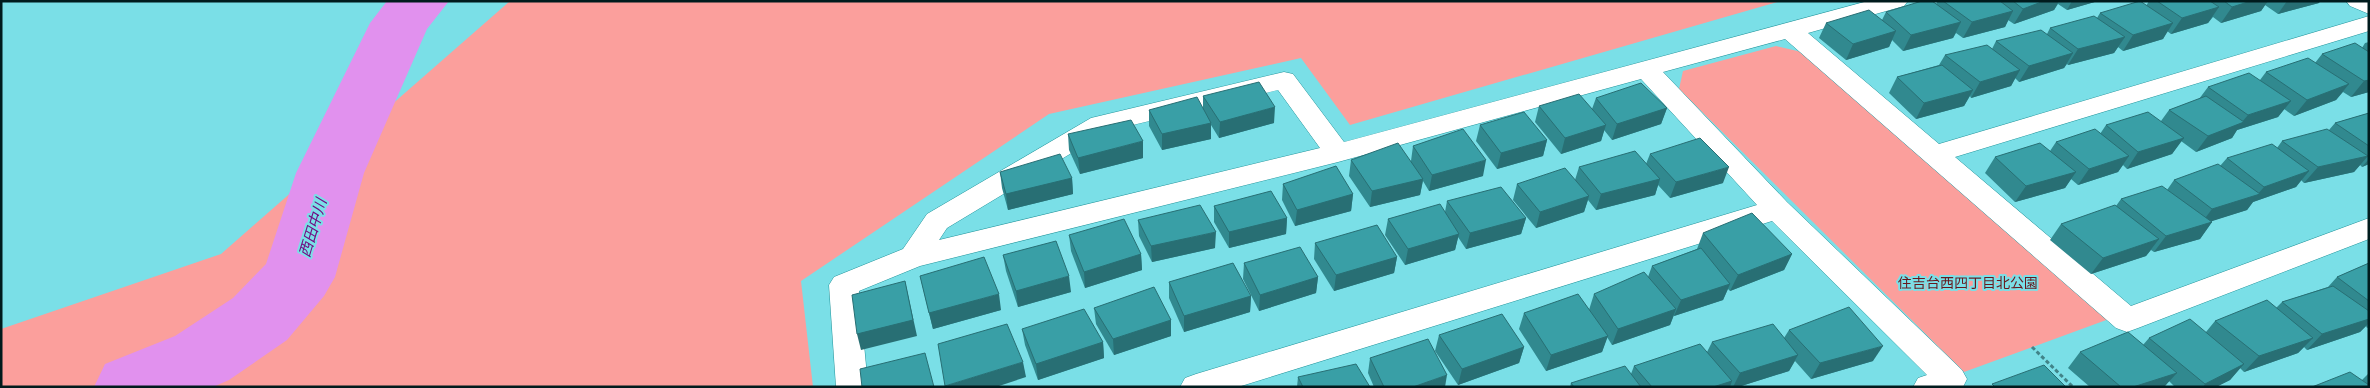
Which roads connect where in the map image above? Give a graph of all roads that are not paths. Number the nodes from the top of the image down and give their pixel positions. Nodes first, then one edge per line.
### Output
1 (1896, 1) edge
2 (2358, 1) edge
3 (2369, 7) edge
4 (2369, 23) edge
5 (1790, 30) junction
6 (1646, 68) junction
7 (1338, 153) junction
8 (1935, 154) junction
9 (1777, 209) junction
10 (2369, 228) edge
11 (913, 257) junction
12 (852, 387) edge
13 (1196, 387) edge
14 (1930, 387) edge

1 - 5 street
2 - 3 street
4 - 8 street
5 - 6 street
5 - 8 street
6 - 7 street
6 - 9 street
7 - 11 street
7 - 11 street
8 - 10 street
9 - 13 street
9 - 14 street
11 - 12 street

